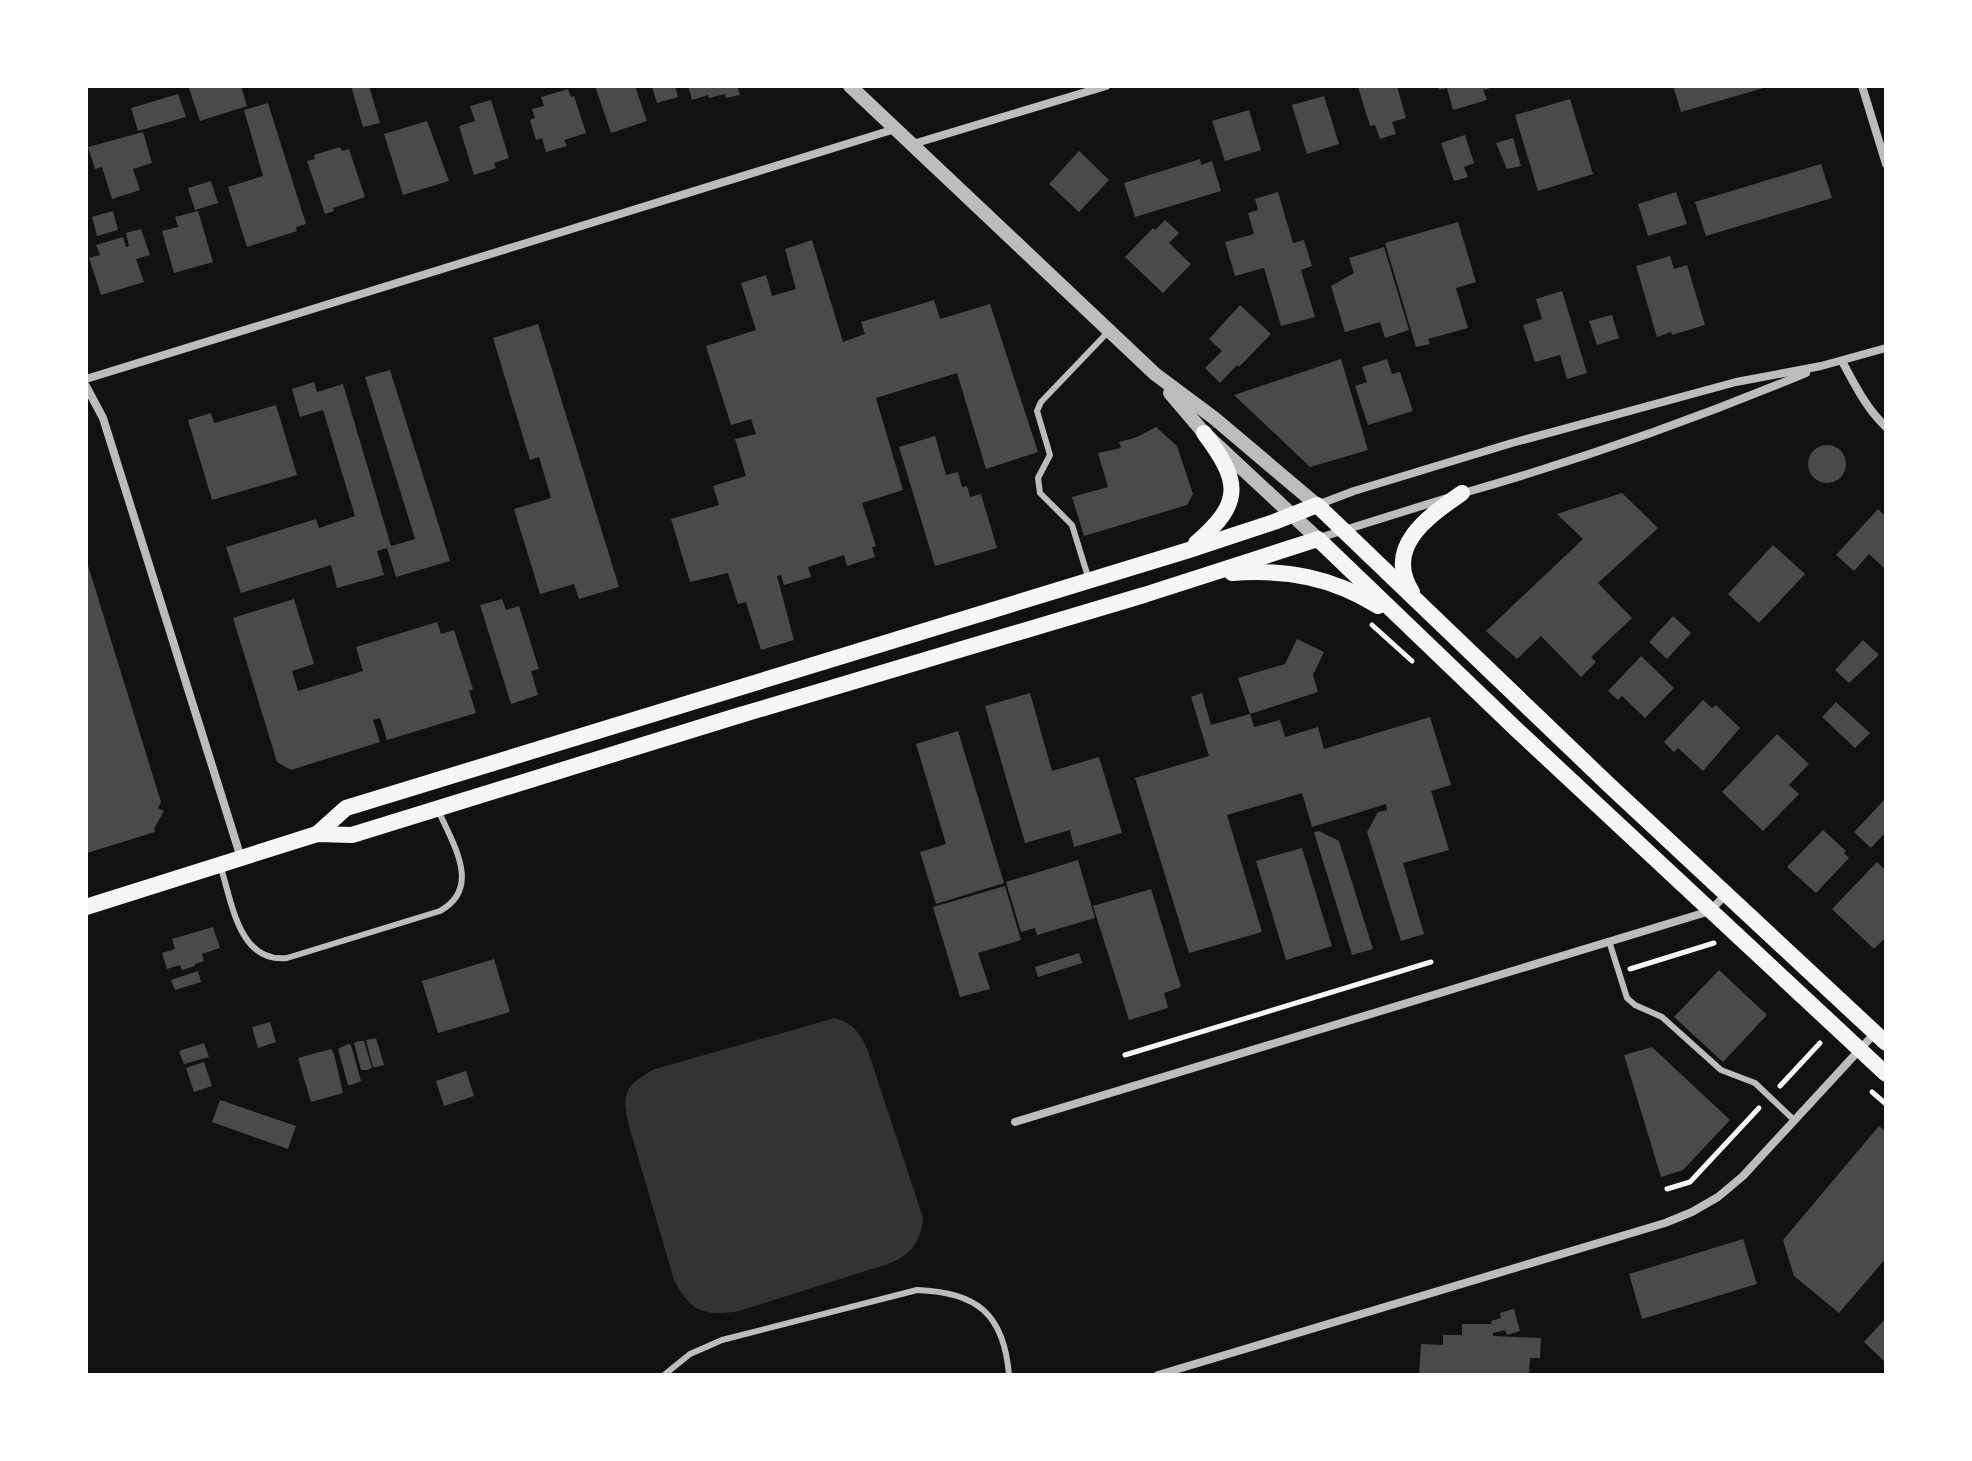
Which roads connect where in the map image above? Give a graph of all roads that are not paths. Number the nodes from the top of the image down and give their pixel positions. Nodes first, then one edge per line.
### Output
1 (850, 86) edge
2 (1106, 86) edge
3 (1862, 86) edge
4 (895, 129) junction
5 (912, 145) junction
6 (1886, 164) edge
7 (1109, 331) junction
8 (1886, 348) edge
9 (1842, 361) junction
10 (1821, 366) junction
11 (1155, 374) junction
12 (86, 379) edge
13 (86, 386) edge
14 (1886, 427) edge
15 (1204, 433) junction
16 (1462, 493) junction
17 (1317, 505) junction
18 (1293, 515) junction
19 (1343, 530) junction
20 (1318, 539) junction
21 (1189, 550) junction
22 (1206, 575) junction
23 (1089, 580) junction
24 (1419, 603) junction
25 (1402, 622) junction
26 (438, 809) junction
27 (317, 834) junction
28 (241, 859) junction
29 (220, 865) junction
30 (1726, 894) junction
31 (86, 907) edge
32 (1710, 911) junction
33 (1609, 941) junction
34 (1880, 1038) edge
35 (1859, 1050) junction
36 (1886, 1074) edge
37 (1794, 1120) junction
38 (1015, 1122) dead end
39 (664, 1375) edge
40 (1009, 1375) edge
41 (1158, 1375) edge

1 - 4 street
2 - 5 street
3 - 6 street
4 - 5 street
4 - 12 street
5 - 7 street
7 - 11 street
7 - 23 lane
8 - 9 street
9 - 10 street
9 - 14 street
10 - 16 street
10 - 17 street
11 - 15 street
11 - 17 street
13 - 28 street
15 - 18 street
15 - 21 main road
16 - 19 street
16 - 24 main road
17 - 18 main road
17 - 19 main road
18 - 20 street
18 - 21 main road
19 - 20 street
19 - 24 main road
20 - 22 main road
20 - 25 main road
21 - 23 main road
22 - 25 main road
22 - 26 main road
23 - 27 main road
24 - 30 main road
25 - 32 main road
26 - 27 main road
26 - 29 lane
27 - 28 main road
28 - 29 main road
29 - 31 main road
30 - 32 street
30 - 34 main road
32 - 33 street
32 - 35 main road
33 - 37 lane
33 - 38 street
34 - 35 street
35 - 36 main road
35 - 37 street
37 - 41 street
39 - 40 lane

